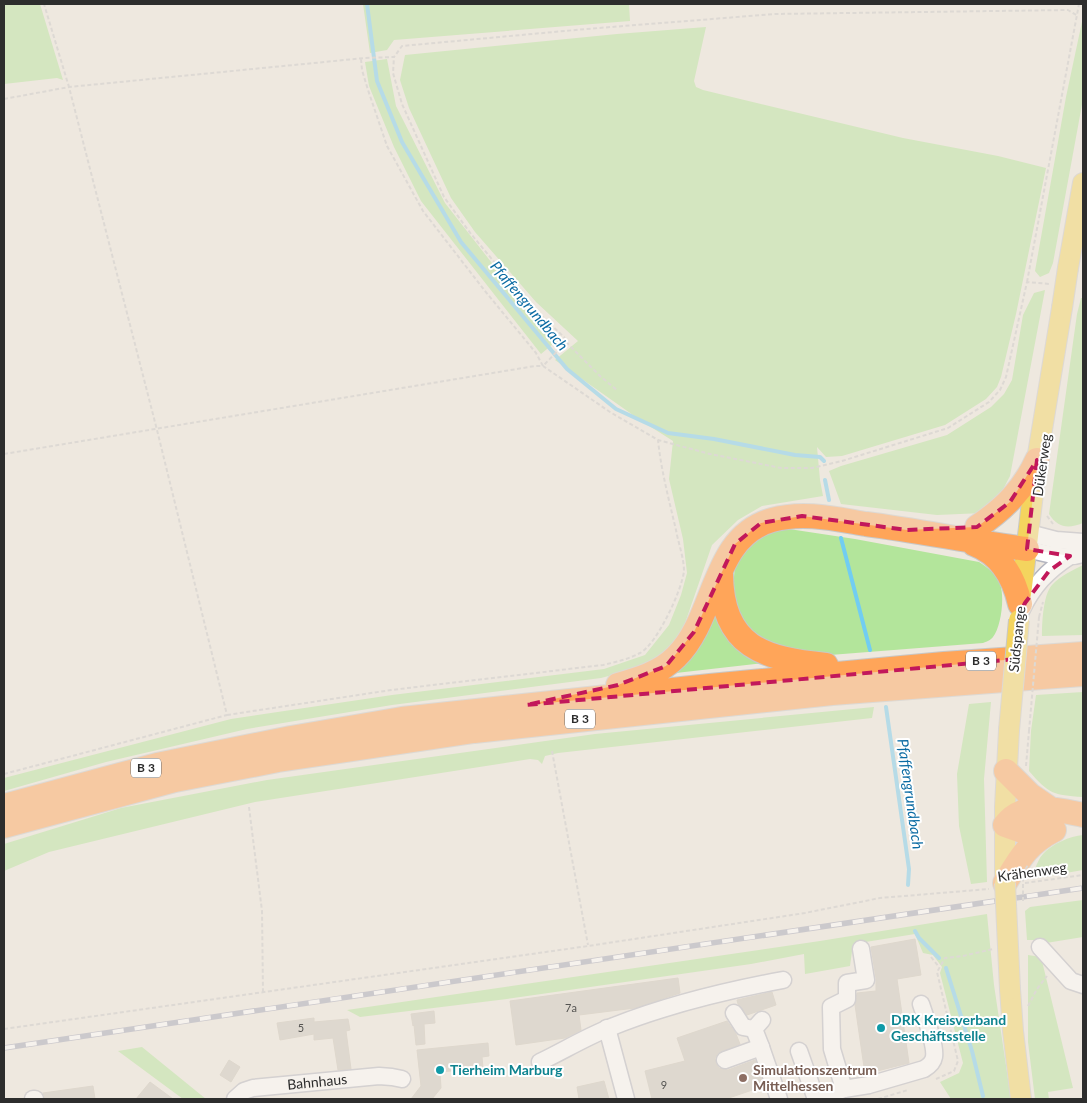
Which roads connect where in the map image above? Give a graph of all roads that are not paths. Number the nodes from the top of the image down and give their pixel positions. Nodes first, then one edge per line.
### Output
1 (1083, 183) edge
2 (1038, 460) junction
3 (970, 534) junction
4 (1028, 541) junction
5 (1083, 542) edge
6 (1077, 555) edge
7 (721, 573) junction
8 (1024, 614) junction
9 (1083, 654) edge
10 (880, 669) junction
11 (1083, 674) edge
12 (526, 705) junction
13 (1006, 771) junction
14 (4, 806) edge
15 (1083, 815) edge
16 (1051, 819) junction
17 (1083, 822) edge
18 (1005, 825) junction
19 (4, 826) edge
20 (1012, 858) junction
21 (999, 886) joint
22 (1040, 947) dead end
23 (862, 949) dead end
24 (784, 980) dead end
25 (1083, 985) edge
26 (921, 1004) dead end
27 (734, 1013) dead end
28 (607, 1028) junction
29 (761, 1047) junction
30 (799, 1050) dead end
31 (725, 1060) dead end
32 (540, 1062) dead end
33 (402, 1080) dead end
34 (844, 1089) junction
35 (235, 1099) edge
36 (626, 1099) edge
37 (779, 1099) edge
38 (817, 1099) edge
39 (1021, 1099) edge

1 - 2 main road, Südspange, bridge
2 - 3 highway
2 - 4 main road, Südspange
3 - 4 highway, B 3
3 - 7 highway, B 3
3 - 8 highway, B 3
4 - 5 street
4 - 6 street
4 - 8 main road, Südspange
6 - 8 street
7 - 10 highway, B 3
7 - 12 highway, B 3
8 - 13 main road, Südspange, bridge
9 - 10 highway, B 3
10 - 12 highway, B 3
11 - 19 highway, B 3
12 - 14 highway, B 3
13 - 16 highway
13 - 18 main road, Südspange
15 - 16 highway
16 - 17 highway
16 - 18 highway
16 - 20 highway
18 - 20 main road, Südspange
20 - 21 highway
21 - 39 main road, bridge
22 - 25 street
23 - 34 street
24 - 28 street
26 - 34 street
27 - 29 street
28 - 32 street
28 - 36 street
29 - 31 street
29 - 37 street
30 - 38 street
33 - 35 street, Bahnhaus
34 - 38 street

